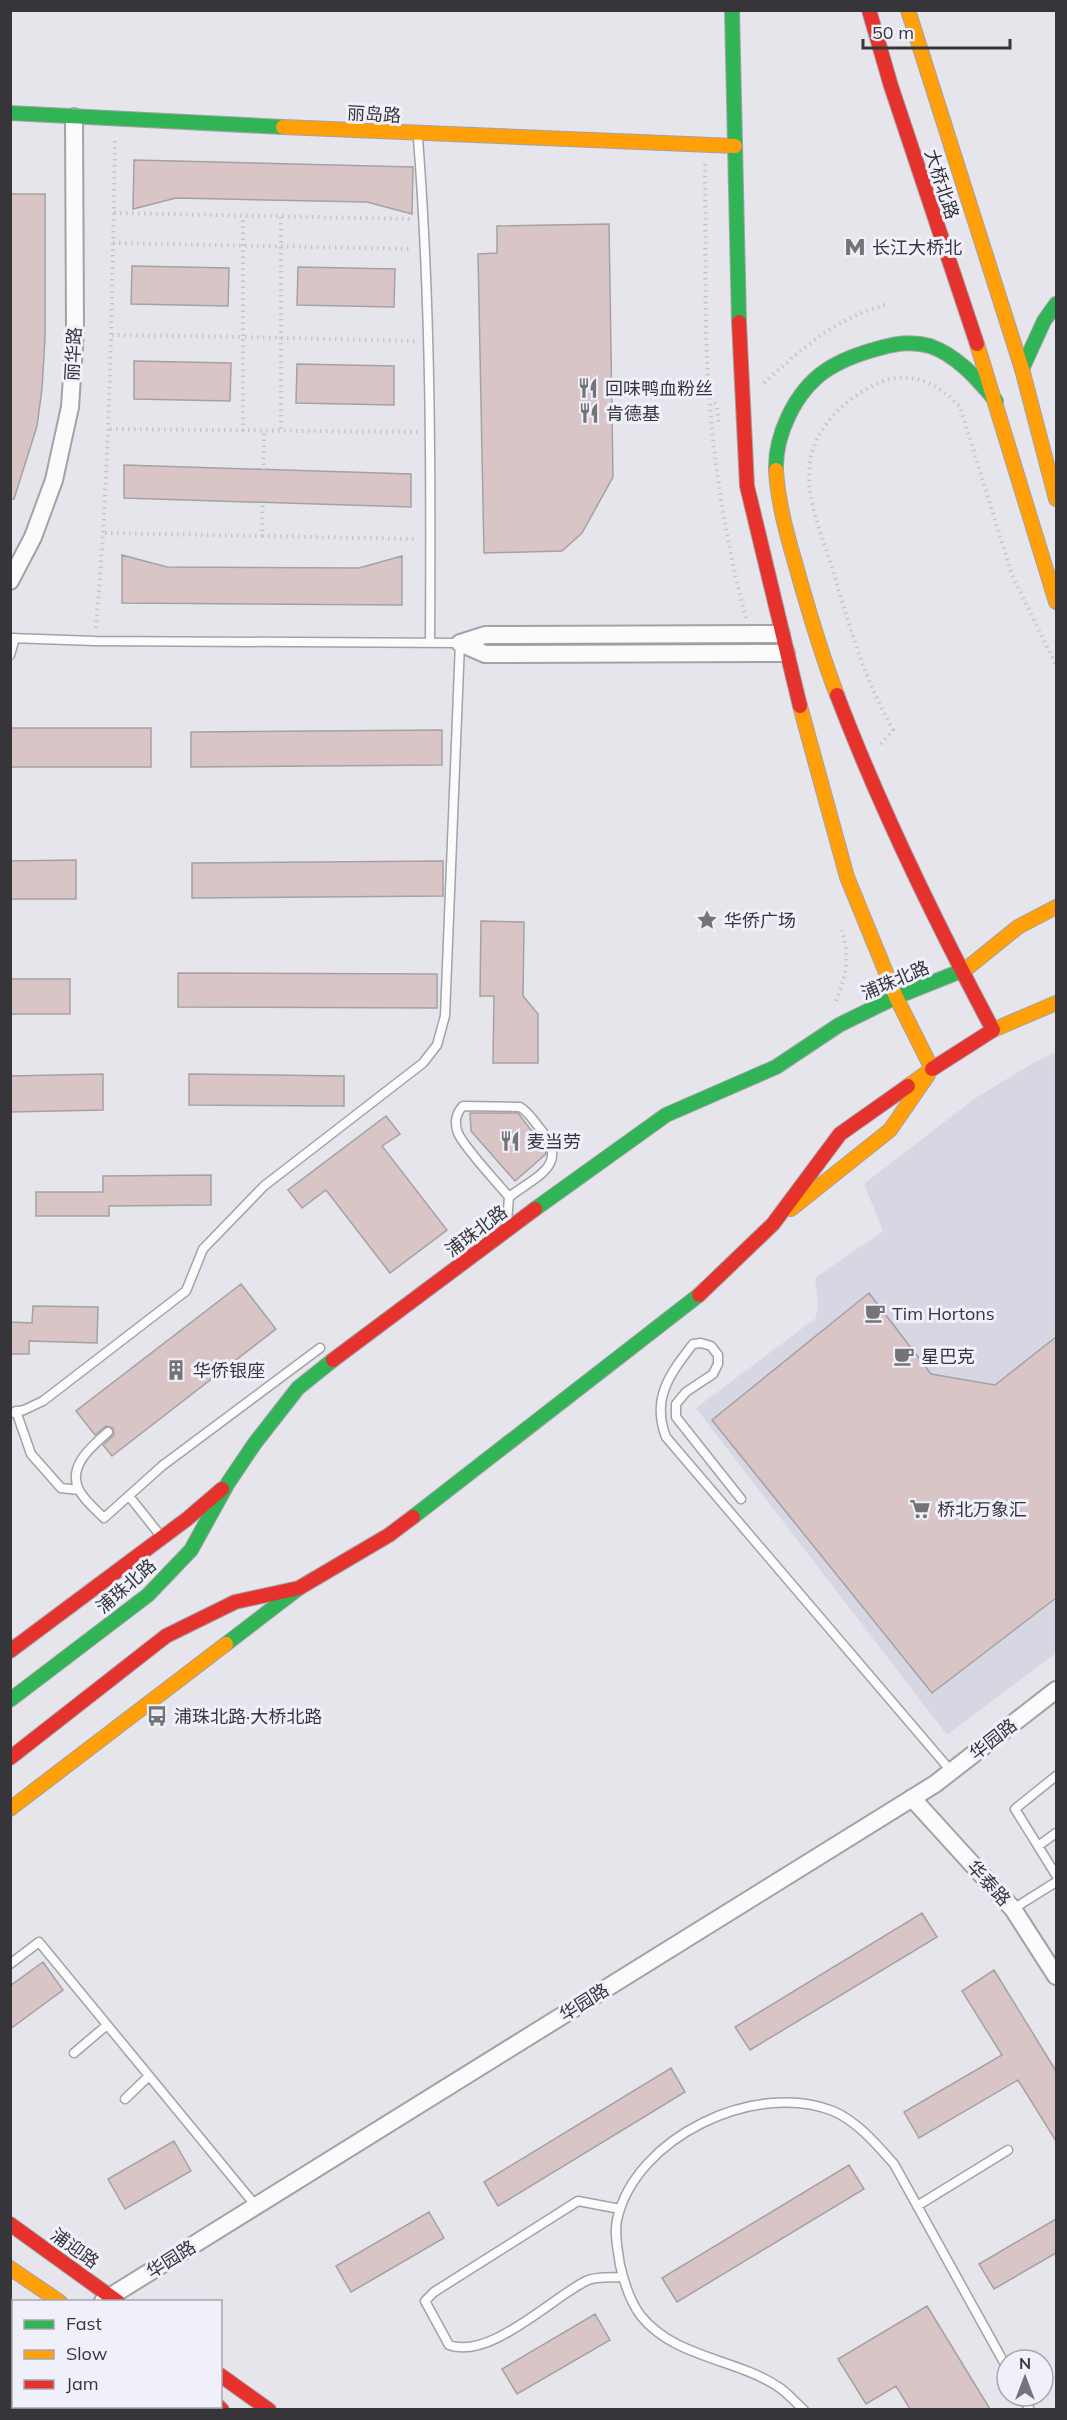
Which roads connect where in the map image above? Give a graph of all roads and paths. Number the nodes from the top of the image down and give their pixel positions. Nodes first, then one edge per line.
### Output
1 (732, 10) edge
2 (863, 10) edge
3 (869, 10) edge
4 (909, 14) edge
5 (891, 86) junction
6 (10, 113) edge
7 (74, 117) junction
8 (116, 119) junction
9 (418, 134) junction
10 (705, 145) junction
11 (735, 146) junction
12 (114, 213) junction
13 (243, 216) junction
14 (281, 216) junction
15 (424, 219) junction
16 (114, 243) junction
17 (244, 246) junction
18 (280, 247) junction
19 (427, 250) junction
20 (889, 304) dead end
21 (1056, 304) edge
22 (112, 335) junction
23 (243, 337) junction
24 (281, 338) junction
25 (429, 342) junction
26 (1022, 369) junction
27 (761, 386) dead end
28 (996, 401) junction
29 (110, 429) junction
30 (243, 430) junction
31 (264, 430) junction
32 (281, 431) junction
33 (430, 432) junction
34 (1056, 499) edge
35 (105, 533) junction
36 (262, 536) junction
37 (431, 539) junction
38 (10, 581) edge
39 (1056, 602) edge
40 (750, 634) junction
41 (781, 634) junction
42 (13, 638) edge
43 (95, 640) junction
44 (430, 643) junction
45 (460, 643) junction
46 (786, 653) junction
47 (10, 655) edge
48 (1056, 664) edge
49 (865, 762) junction
50 (1056, 907) edge
51 (962, 972) junction
52 (896, 997) junction
53 (1056, 1003) edge
54 (993, 1030) junction
55 (932, 1069) junction
56 (509, 1197) junction
57 (772, 1224) junction
58 (506, 1231) junction
59 (320, 1348) dead end
60 (13, 1412) edge
61 (108, 1432) dead end
62 (228, 1483) junction
63 (79, 1490) junction
64 (129, 1496) junction
65 (741, 1499) dead end
66 (162, 1537) junction
67 (299, 1588) junction
68 (10, 1651) edge
69 (1056, 1690) edge
70 (10, 1700) edge
71 (10, 1758) edge
72 (951, 1771) junction
73 (1056, 1776) edge
74 (912, 1798) junction
75 (10, 1809) edge
76 (1056, 1833) edge
77 (1038, 1846) junction
78 (1056, 1875) edge
79 (1056, 1882) edge
80 (1013, 1909) junction
81 (10, 1964) edge
82 (1056, 1976) edge
83 (107, 2025) junction
84 (74, 2053) dead end
85 (149, 2076) junction
86 (125, 2098) dead end
87 (1008, 2150) dead end
88 (917, 2205) junction
89 (256, 2206) junction
90 (621, 2209) junction
91 (10, 2224) edge
92 (10, 2268) edge
93 (623, 2277) junction
94 (58, 2300) edge
95 (111, 2300) edge
96 (996, 2348) edge
97 (222, 2376) edge
98 (269, 2409) edge
99 (804, 2409) edge

1 - 11 main road
2 - 5 main road
3 - 5 main road, 大桥北路
4 - 26 main road, 大桥北路
5 - 28 main road, 大桥北路
6 - 7 main road, 丽岛路
7 - 8 main road, 丽岛路
7 - 38 street, 丽华路
8 - 9 main road, 丽岛路
8 - 12 path
9 - 10 main road, 丽岛路
9 - 15 lane
10 - 11 main road, 丽岛路
10 - 40 path
11 - 41 main road
12 - 13 path
12 - 16 path
13 - 14 path
13 - 17 path
14 - 15 path
14 - 18 path
15 - 19 lane
16 - 17 path
16 - 22 path
17 - 18 path
17 - 23 path
18 - 19 path
18 - 24 path
19 - 25 lane
20 - 27 path
21 - 26 main road
22 - 23 path
22 - 29 path
23 - 24 path
23 - 30 path
24 - 25 path
24 - 32 path
25 - 33 lane
26 - 34 main road, 大桥北路
28 - 39 main road, 大桥北路
28 - 49 main road
29 - 30 path
29 - 35 path
30 - 31 path
31 - 32 path
31 - 36 path
32 - 33 path
33 - 37 lane
35 - 36 path
35 - 43 path
36 - 37 path
37 - 44 lane
40 - 41 street
40 - 45 street
41 - 46 main road
42 - 43 lane
42 - 47 lane
43 - 44 lane
44 - 45 lane
45 - 46 street
45 - 60 lane
46 - 52 main road
48 - 49 path
49 - 51 main road
50 - 51 main road, 浦珠北路
51 - 52 main road, 浦珠北路
51 - 54 main road
52 - 55 main road
52 - 58 main road, 浦珠北路
53 - 54 main road
54 - 55 main road
55 - 57 main road
55 - 57 main road
56 - 56 lane
56 - 58 lane
57 - 67 main road
58 - 62 main road, 浦珠北路
59 - 64 lane
60 - 63 lane
61 - 63 lane
62 - 66 main road
62 - 70 main road, 浦珠北路
63 - 64 lane
64 - 66 lane
65 - 72 lane
66 - 68 main road
67 - 71 main road
67 - 75 main road
69 - 72 street, 华园路
72 - 74 street, 华园路
73 - 77 lane
74 - 80 street, 华泰路
74 - 89 street, 华园路
76 - 77 lane
77 - 78 lane
79 - 80 lane
80 - 82 street, 华泰路
81 - 83 lane
83 - 84 lane
83 - 85 lane
85 - 86 lane
85 - 89 lane
87 - 88 lane
88 - 90 lane
88 - 96 lane
89 - 95 street, 华园路
90 - 93 lane
90 - 93 lane
91 - 95 main road, 浦迎路
92 - 94 main road
93 - 99 lane
97 - 98 main road

